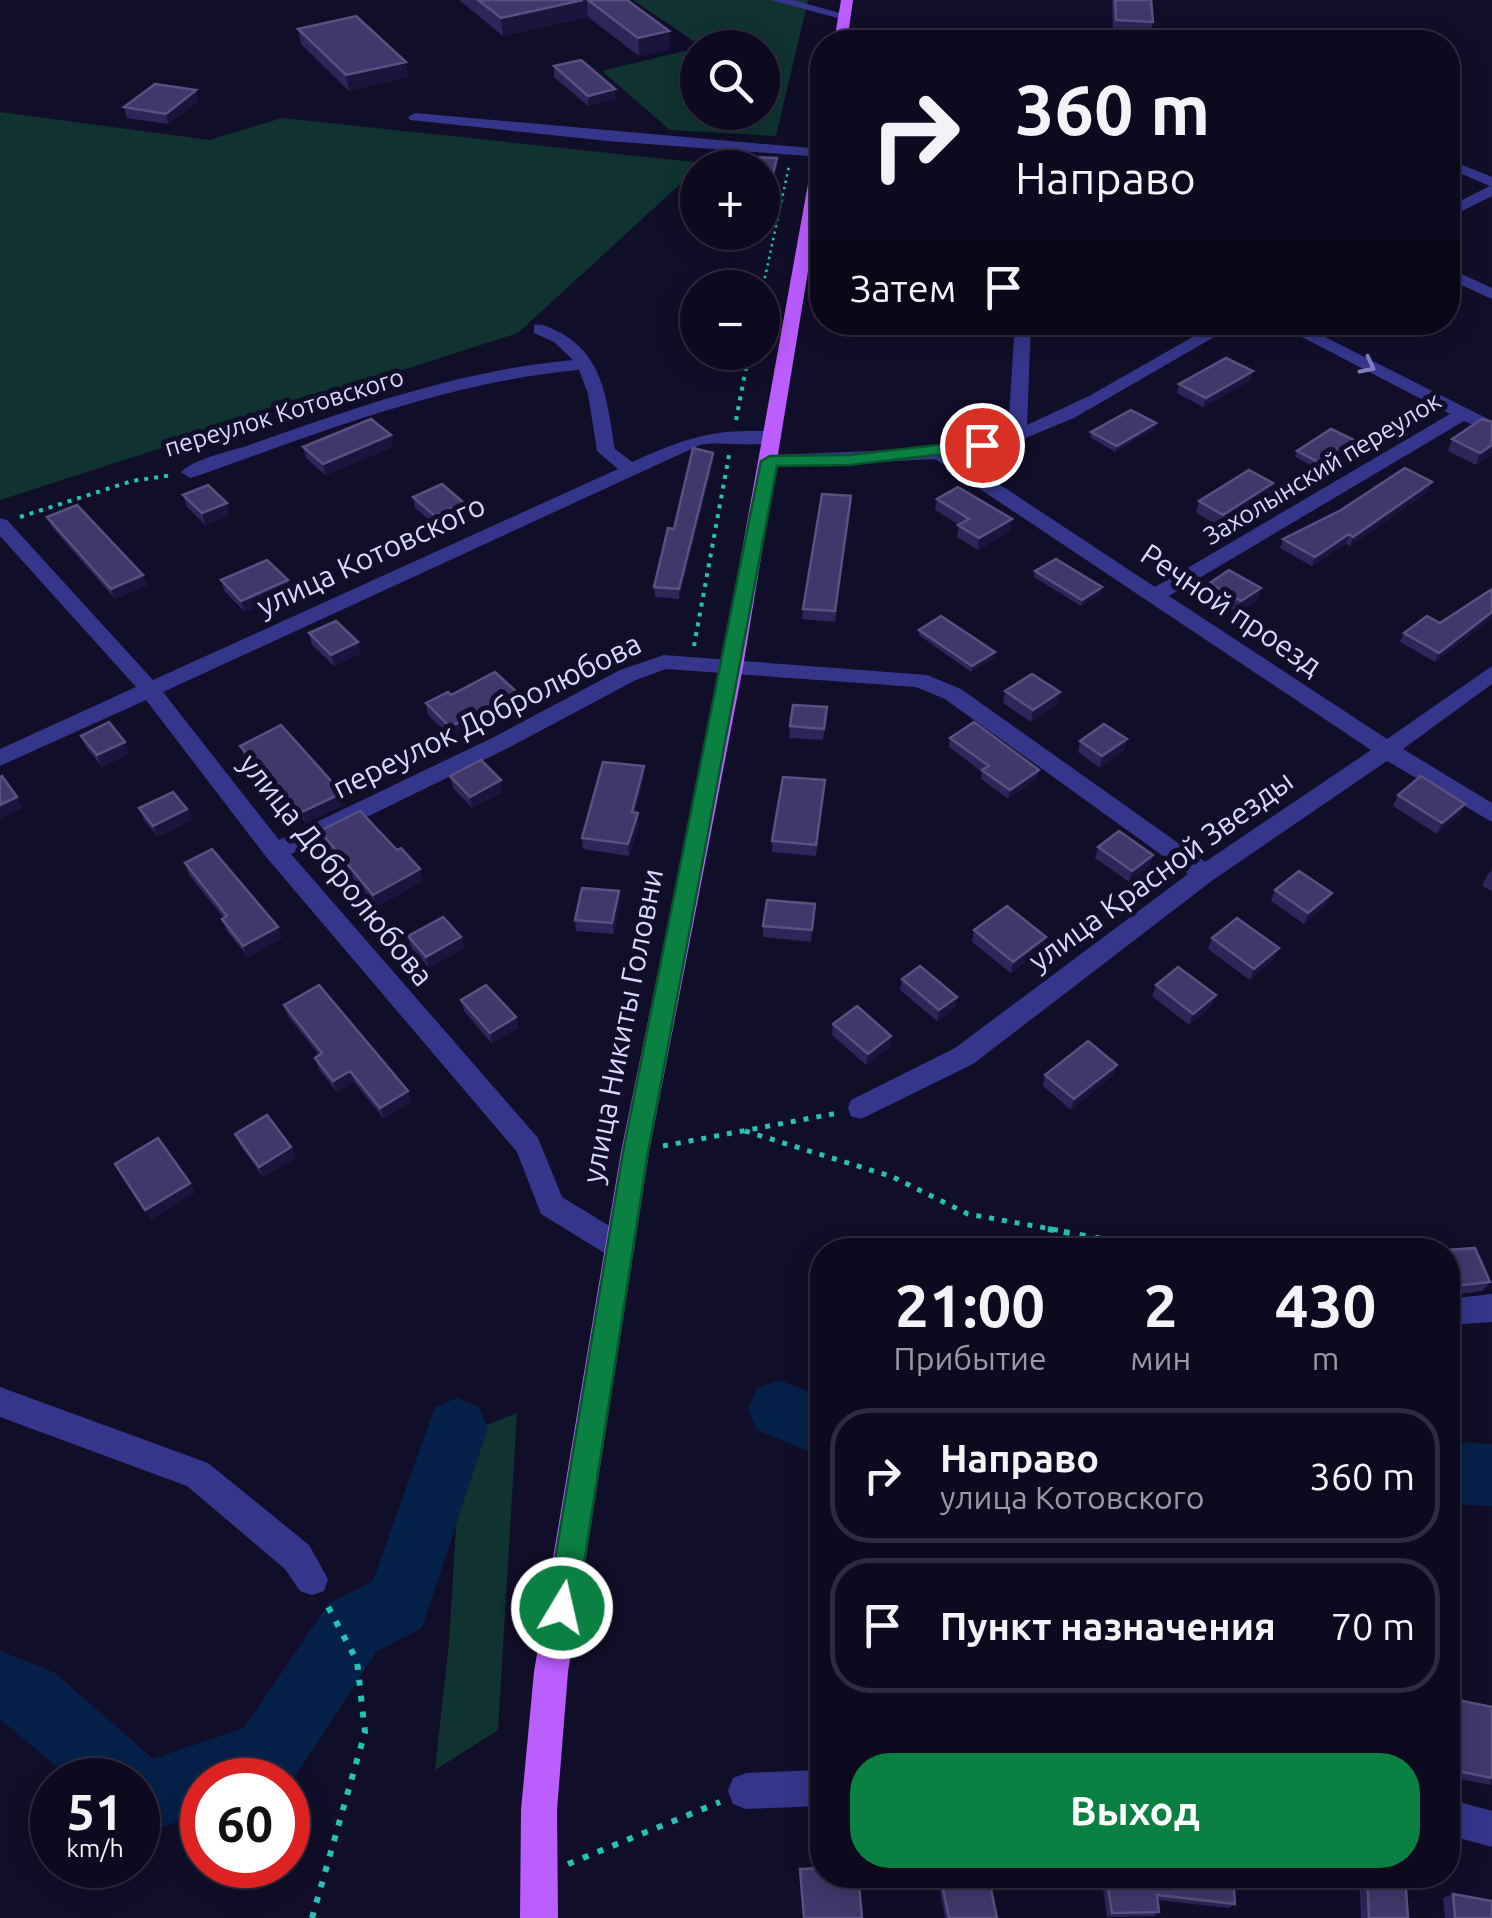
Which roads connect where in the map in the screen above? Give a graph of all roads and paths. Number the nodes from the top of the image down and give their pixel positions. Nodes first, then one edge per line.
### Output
1 (777, 0) edge
2 (847, 0) edge
3 (845, 16) junction
4 (842, 30) edge
5 (416, 116) dead end
6 (810, 150) edge
7 (792, 151) junction
8 (1460, 168) edge
9 (1492, 182) edge
10 (1492, 190) edge
11 (1460, 207) edge
12 (810, 221) edge
13 (766, 270) edge
14 (1460, 279) edge
15 (1492, 294) edge
16 (540, 329) dead end
17 (1022, 335) edge
18 (1208, 335) edge
19 (1307, 335) edge
20 (587, 364) junction
21 (745, 370) edge
22 (1463, 414) junction
23 (1492, 428) edge
24 (1017, 435) junction
25 (732, 436) junction
26 (772, 449) junction
27 (939, 453) junction
28 (631, 470) junction
29 (190, 472) joint
30 (0, 524) edge
31 (1155, 596) junction
32 (690, 664) junction
33 (732, 667) junction
34 (1492, 673) edge
35 (150, 690) junction
36 (1387, 750) junction
37 (0, 758) edge
38 (1492, 814) edge
39 (276, 852) junction
40 (1205, 874) junction
41 (861, 1108) joint
42 (746, 1131) junction
43 (636, 1152) junction
44 (1097, 1238) edge
45 (620, 1248) junction
46 (1492, 1308) edge
47 (1460, 1311) edge
48 (0, 1402) edge
49 (312, 1579) dead end
50 (336, 1622) dead end
51 (810, 1788) edge
52 (746, 1791) joint
53 (1460, 1820) edge
54 (1492, 1828) edge
55 (539, 1876) junction
56 (312, 1918) edge
57 (539, 1918) edge

1 - 3 street
2 - 3 main road
3 - 4 main road
5 - 7 street
6 - 7 street
7 - 13 path
8 - 9 street
10 - 11 street
12 - 26 main road, улица Никиты Головни
14 - 15 street
16 - 20 street
17 - 24 street
18 - 24 street, улица Котовского
19 -> 22 street
20 - 28 street
20 - 29 street, переулок Котовского
21 - 25 path
22 - 23 street
22 - 31 street, Захолынский переулок
24 - 27 street, улица Котовского
25 - 26 street, улица Котовского
25 - 28 street, улица Котовского
25 - 32 path
26 - 27 street, улица Котовского
26 - 33 main road, улица Никиты Головни
27 - 31 street, Речной проезд
28 - 35 street, улица Котовского
29 - 30 path, переулок Котовского
30 - 35 street, улица Добролюбова
31 - 36 street, Речной проезд
32 - 33 street, переулок Добролюбова
32 - 39 street, переулок Добролюбова
33 - 40 street, переулок Добролюбова
33 - 43 main road, улица Никиты Головни
34 - 36 street, улица Красной Звезды
35 - 37 street, улица Котовского
35 - 39 street, улица Добролюбова
36 - 38 street, Речной проезд
36 - 40 street, улица Красной Звезды
39 - 45 street, улица Добролюбова
40 - 41 street, улица Красной Звезды
41 - 42 path
42 - 43 path
42 - 44 path
43 - 45 main road, улица Никиты Головни
45 - 55 main road, улица Никиты Головни
46 - 47 street
48 - 49 street
50 - 56 path
51 - 52 street
52 - 55 path
53 - 54 street
55 - 57 main road, улица Никиты Головни

